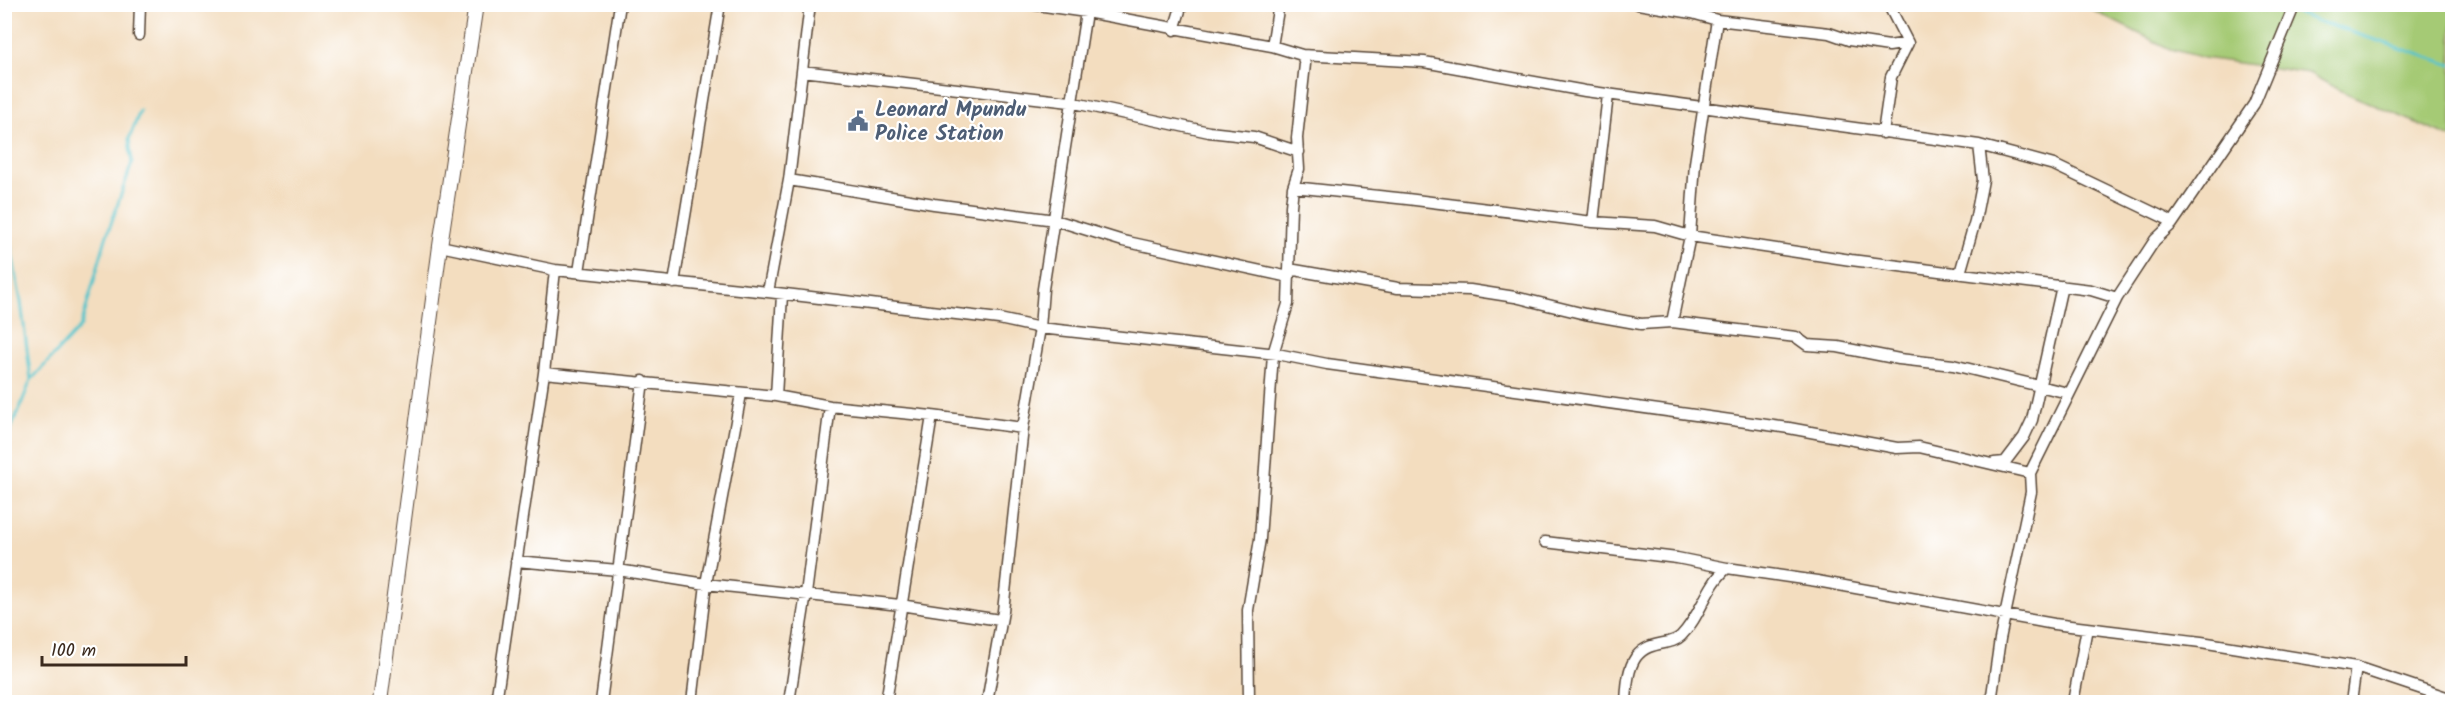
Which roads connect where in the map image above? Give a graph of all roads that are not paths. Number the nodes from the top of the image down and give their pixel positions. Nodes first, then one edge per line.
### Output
1 (140, 4) edge
2 (476, 4) edge
3 (620, 4) edge
4 (720, 4) edge
5 (810, 4) edge
6 (1030, 4) edge
7 (1182, 4) edge
8 (1279, 4) edge
9 (1638, 4) edge
10 (1887, 4) edge
11 (2295, 4) edge
12 (1086, 12) junction
13 (1717, 20) junction
14 (1174, 30) junction
15 (139, 35) dead end
16 (1908, 43) junction
17 (1272, 46) junction
18 (1302, 54) junction
19 (802, 71) junction
20 (1608, 95) junction
21 (1070, 102) junction
22 (1703, 107) junction
23 (1884, 133) junction
24 (1979, 145) junction
25 (1299, 152) junction
26 (789, 180) junction
27 (1293, 187) junction
28 (1055, 220) junction
29 (1593, 222) junction
30 (2172, 224) junction
31 (1690, 236) junction
32 (440, 246) junction
33 (555, 270) junction
34 (579, 272) junction
35 (1289, 273) junction
36 (1960, 273) junction
37 (674, 283) junction
38 (2062, 286) junction
39 (768, 292) junction
40 (782, 295) junction
41 (2117, 298) junction
42 (1672, 322) junction
43 (1040, 328) junction
44 (1274, 354) junction
45 (544, 373) junction
46 (643, 381) junction
47 (2040, 386) junction
48 (2068, 393) junction
49 (741, 394) junction
50 (776, 396) junction
51 (830, 406) junction
52 (932, 416) junction
53 (1023, 428) junction
54 (1991, 464) junction
55 (2030, 473) junction
56 (1545, 542) dead end
57 (516, 561) junction
58 (1727, 568) junction
59 (618, 570) junction
60 (706, 584) junction
61 (806, 594) junction
62 (900, 605) junction
63 (2005, 616) junction
64 (1000, 620) junction
65 (2087, 628) junction
66 (2356, 667) junction
67 (2452, 699) edge
68 (380, 702) edge
69 (496, 702) edge
70 (601, 702) edge
71 (692, 702) edge
72 (789, 702) edge
73 (886, 702) edge
74 (987, 702) edge
75 (1249, 702) edge
76 (1626, 702) edge
77 (1991, 702) edge
78 (2073, 702) edge
79 (2351, 702) edge

1 - 15 street
2 - 32 street
3 - 34 street
4 - 37 street
5 - 19 street
6 - 12 street
7 - 14 street
8 - 17 street
9 - 13 street
10 - 16 street
11 - 30 street
12 - 14 street
12 - 21 street
13 - 16 street
13 - 22 street
14 - 17 street
16 - 23 street
17 - 18 street
18 - 20 street
18 - 25 street
19 - 21 street
19 - 26 street
20 - 22 street
20 - 29 street
21 - 25 street
21 - 28 street
22 - 23 street
22 - 31 street
23 - 24 street
24 - 30 street
24 - 36 street
25 - 27 street
26 - 28 street
26 - 39 street
27 - 29 street
27 - 35 street
28 - 35 street
28 - 43 street
29 - 31 street
30 - 41 street
31 - 36 street
31 - 42 street
32 - 33 street
32 - 68 street
33 - 34 street
33 - 45 street
34 - 37 street
35 - 42 street
35 - 44 street
36 - 38 street
37 - 39 street
38 - 41 street
38 - 47 street
39 - 40 street
40 - 43 street
40 - 50 street
41 - 48 street
42 - 47 street
43 - 44 street
43 - 53 street
44 - 54 street
44 - 75 street
45 - 46 street
45 - 57 street
46 - 49 street
46 - 59 street
47 - 48 street
47 - 54 street
48 - 55 street
49 - 50 street
49 - 60 street
50 - 51 street
51 - 52 street
51 - 61 street
52 - 53 street
52 - 62 street
53 - 64 street
54 - 55 street
55 - 63 street
56 - 58 street
57 - 59 street
57 - 69 street
58 - 63 street
58 - 76 street
59 - 60 street
59 - 70 street
60 - 61 street
60 - 71 street
61 - 62 street
61 - 72 street
62 - 64 street
62 - 73 street
63 - 65 street
63 - 77 street
64 - 74 street
65 - 66 street
65 - 78 street
66 - 67 street
66 - 79 street

